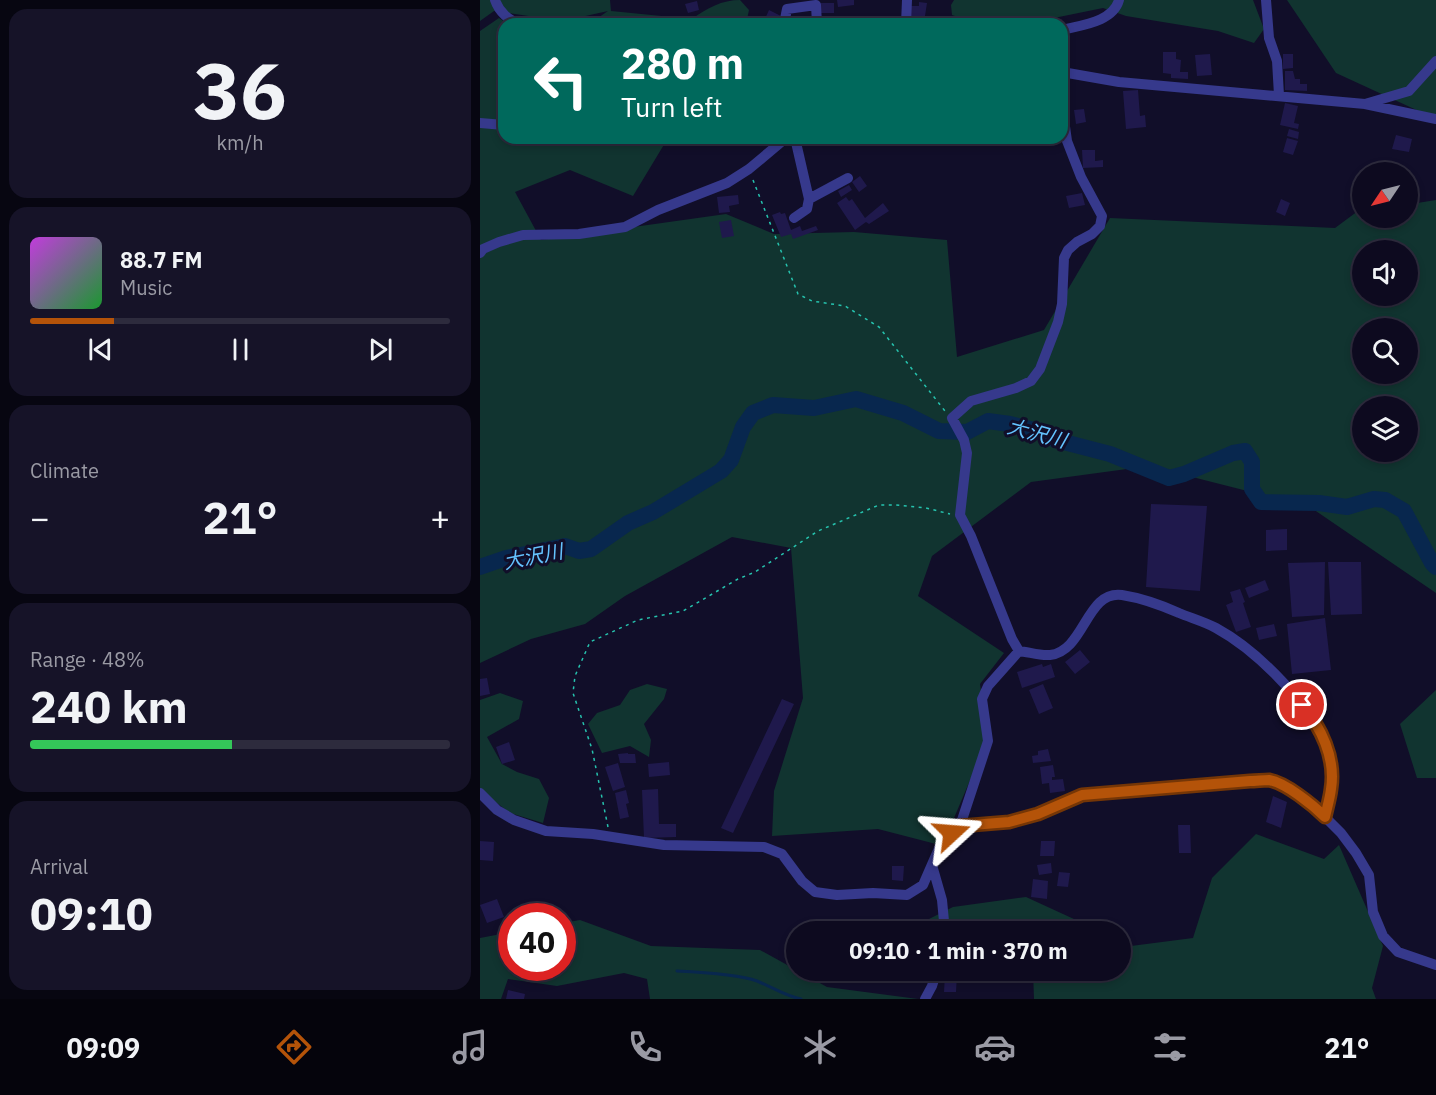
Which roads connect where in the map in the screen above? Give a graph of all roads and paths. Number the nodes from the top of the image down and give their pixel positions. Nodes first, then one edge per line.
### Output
1 (495, 0) edge
2 (908, 0) edge
3 (1119, 0) edge
4 (1266, 0) edge
5 (509, 18) edge
6 (785, 18) edge
7 (817, 18) edge
8 (906, 18) edge
9 (1068, 28) edge
10 (1436, 61) edge
11 (1068, 73) edge
12 (1279, 95) junction
13 (1365, 104) junction
14 (1436, 119) edge
15 (480, 123) edge
16 (498, 124) edge
17 (779, 144) edge
18 (796, 144) edge
19 (1068, 144) edge
20 (749, 169) junction
21 (848, 178) dead end
22 (809, 199) junction
23 (794, 218) dead end
24 (480, 253) edge
25 (952, 418) junction
26 (960, 515) junction
27 (1019, 651) junction
28 (480, 793) edge
29 (1325, 817) junction
30 (960, 826) junction
31 (610, 837) junction
32 (932, 866) junction
33 (944, 921) edge
34 (1436, 964) edge
35 (933, 981) edge
36 (925, 999) edge

1 - 5 street
2 - 8 street
3 - 9 street
4 - 12 street
6 - 7 street
10 - 13 street
11 - 12 street
12 - 13 street
13 - 14 street
15 - 16 street
17 - 20 street
18 - 22 street
19 - 25 street
20 - 24 street
20 - 25 path
21 - 22 street
22 - 23 street
25 - 26 street
26 - 27 street
26 - 31 path
27 - 29 street
27 - 30 street
28 - 31 street
29 - 30 street
29 - 34 street
30 - 32 street
31 - 32 street
32 - 33 street
35 - 36 street

